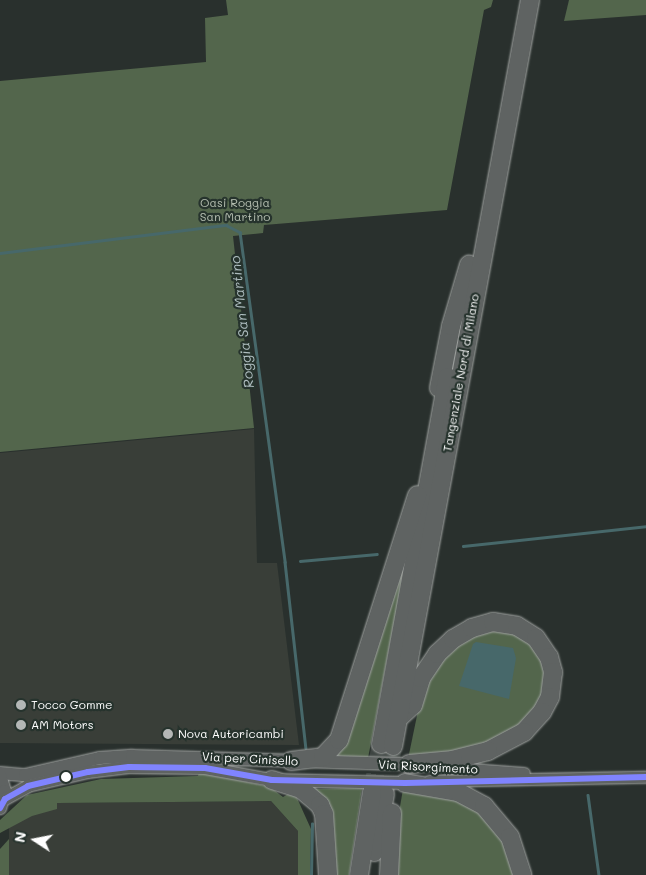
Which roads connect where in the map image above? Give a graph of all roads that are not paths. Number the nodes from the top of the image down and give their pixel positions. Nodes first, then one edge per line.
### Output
1 (518, 0) edge
2 (530, 0) edge
3 (469, 265) junction
4 (398, 718) junction
5 (292, 761) junction
6 (323, 762) joint
7 (409, 764) junction
8 (0, 774) edge
9 (646, 776) edge
10 (563, 777) junction
11 (325, 779) joint
12 (272, 780) junction
13 (405, 783) junction
14 (383, 794) junction
15 (2, 803) edge
16 (328, 875) edge
17 (358, 875) edge
18 (371, 875) edge
19 (390, 875) edge
20 (522, 875) edge

1 - 3 highway, Tangenziale Nord di Milano
2 - 4 highway, Tangenziale Nord di Milano
3 - 4 highway, Tangenziale Nord di Milano
3 - 5 highway
4 - 7 highway
5 - 6 main road, Via per Cinisello
5 - 8 main road, Via per Cinisello
6 - 7 main road, Via Risorgimento
7 - 10 street, Via Risorgimento
8 - 15 main road, Via per Cinisello
9 - 10 street, Via Risorgimento
10 - 13 street, Via Risorgimento
11 - 12 main road, Via per Cinisello
11 - 13 main road, Via Risorgimento
12 - 15 main road, Via per Cinisello
12 - 16 highway
13 - 20 highway
14 - 17 highway
14 - 18 highway
14 - 19 highway

